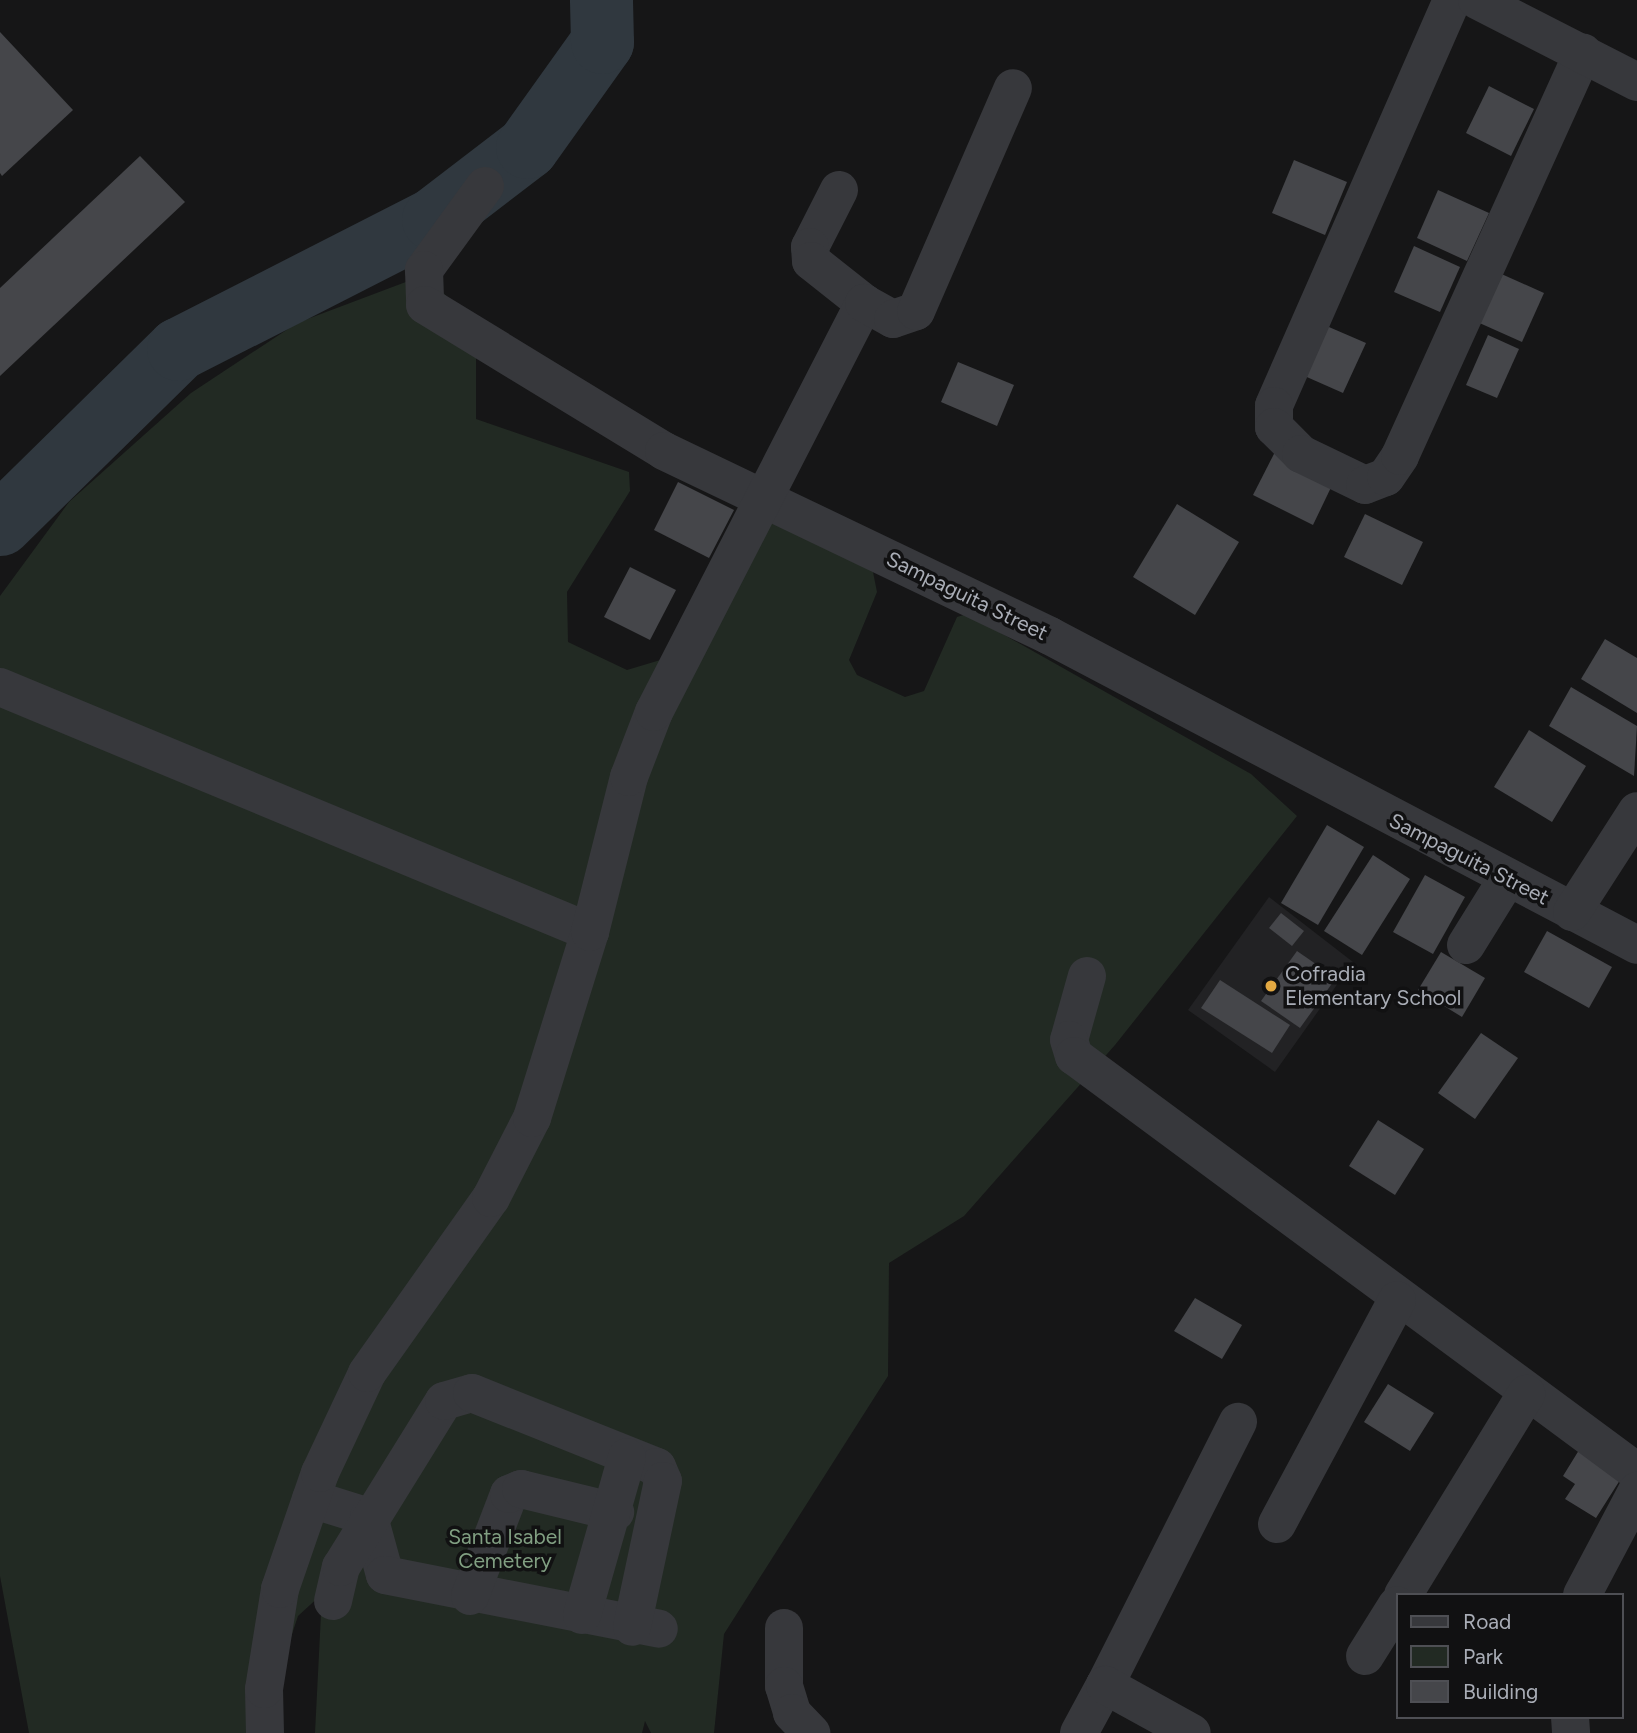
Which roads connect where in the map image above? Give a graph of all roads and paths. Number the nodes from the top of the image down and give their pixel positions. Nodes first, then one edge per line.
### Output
1 (1452, 0) edge
2 (1478, 0) edge
3 (1583, 53) junction
4 (1637, 82) edge
5 (1013, 88) dead end
6 (485, 186) dead end
7 (839, 190) dead end
8 (864, 303) junction
9 (758, 500) junction
10 (0, 687) edge
11 (1637, 811) edge
12 (1507, 879) junction
13 (1572, 912) junction
14 (590, 932) junction
15 (1466, 945) dead end
16 (1637, 945) edge
17 (1087, 976) dead end
18 (1397, 1300) junction
19 (1526, 1394) junction
20 (1238, 1422) dead end
21 (627, 1457) junction
22 (1637, 1472) edge
23 (1637, 1490) edge
24 (311, 1499) junction
25 (615, 1512) junction
26 (369, 1517) junction
27 (1278, 1524) dead end
28 (1405, 1593) edge
29 (1583, 1593) edge
30 (470, 1596) junction
31 (333, 1601) dead end
32 (1396, 1608) edge
33 (582, 1615) junction
34 (784, 1628) dead end
35 (1365, 1656) dead end
36 (1105, 1685) junction
37 (1188, 1732) edge
38 (265, 1733) edge
39 (811, 1733) edge
40 (1079, 1733) edge

1 - 3 street
2 - 3 street
3 - 4 street
5 - 8 street
6 - 9 street, Sampaguita Street
7 - 8 street
8 - 9 street
9 - 12 street, Sampaguita Street
9 - 14 street
10 - 14 street
11 - 13 street
12 - 13 street, Sampaguita Street
12 - 15 street
13 - 16 street, Sampaguita Street
14 - 24 street
17 - 18 street
18 - 19 street
18 - 27 street
19 - 22 street
19 - 28 street
20 - 36 street
21 - 25 street
21 - 26 street
21 - 33 street
23 - 29 street
24 - 26 street
24 - 38 street
25 - 30 street
25 - 33 street
26 - 30 street
26 - 31 street
30 - 33 street
32 - 35 street
34 - 39 street
36 - 37 street
36 - 40 street

